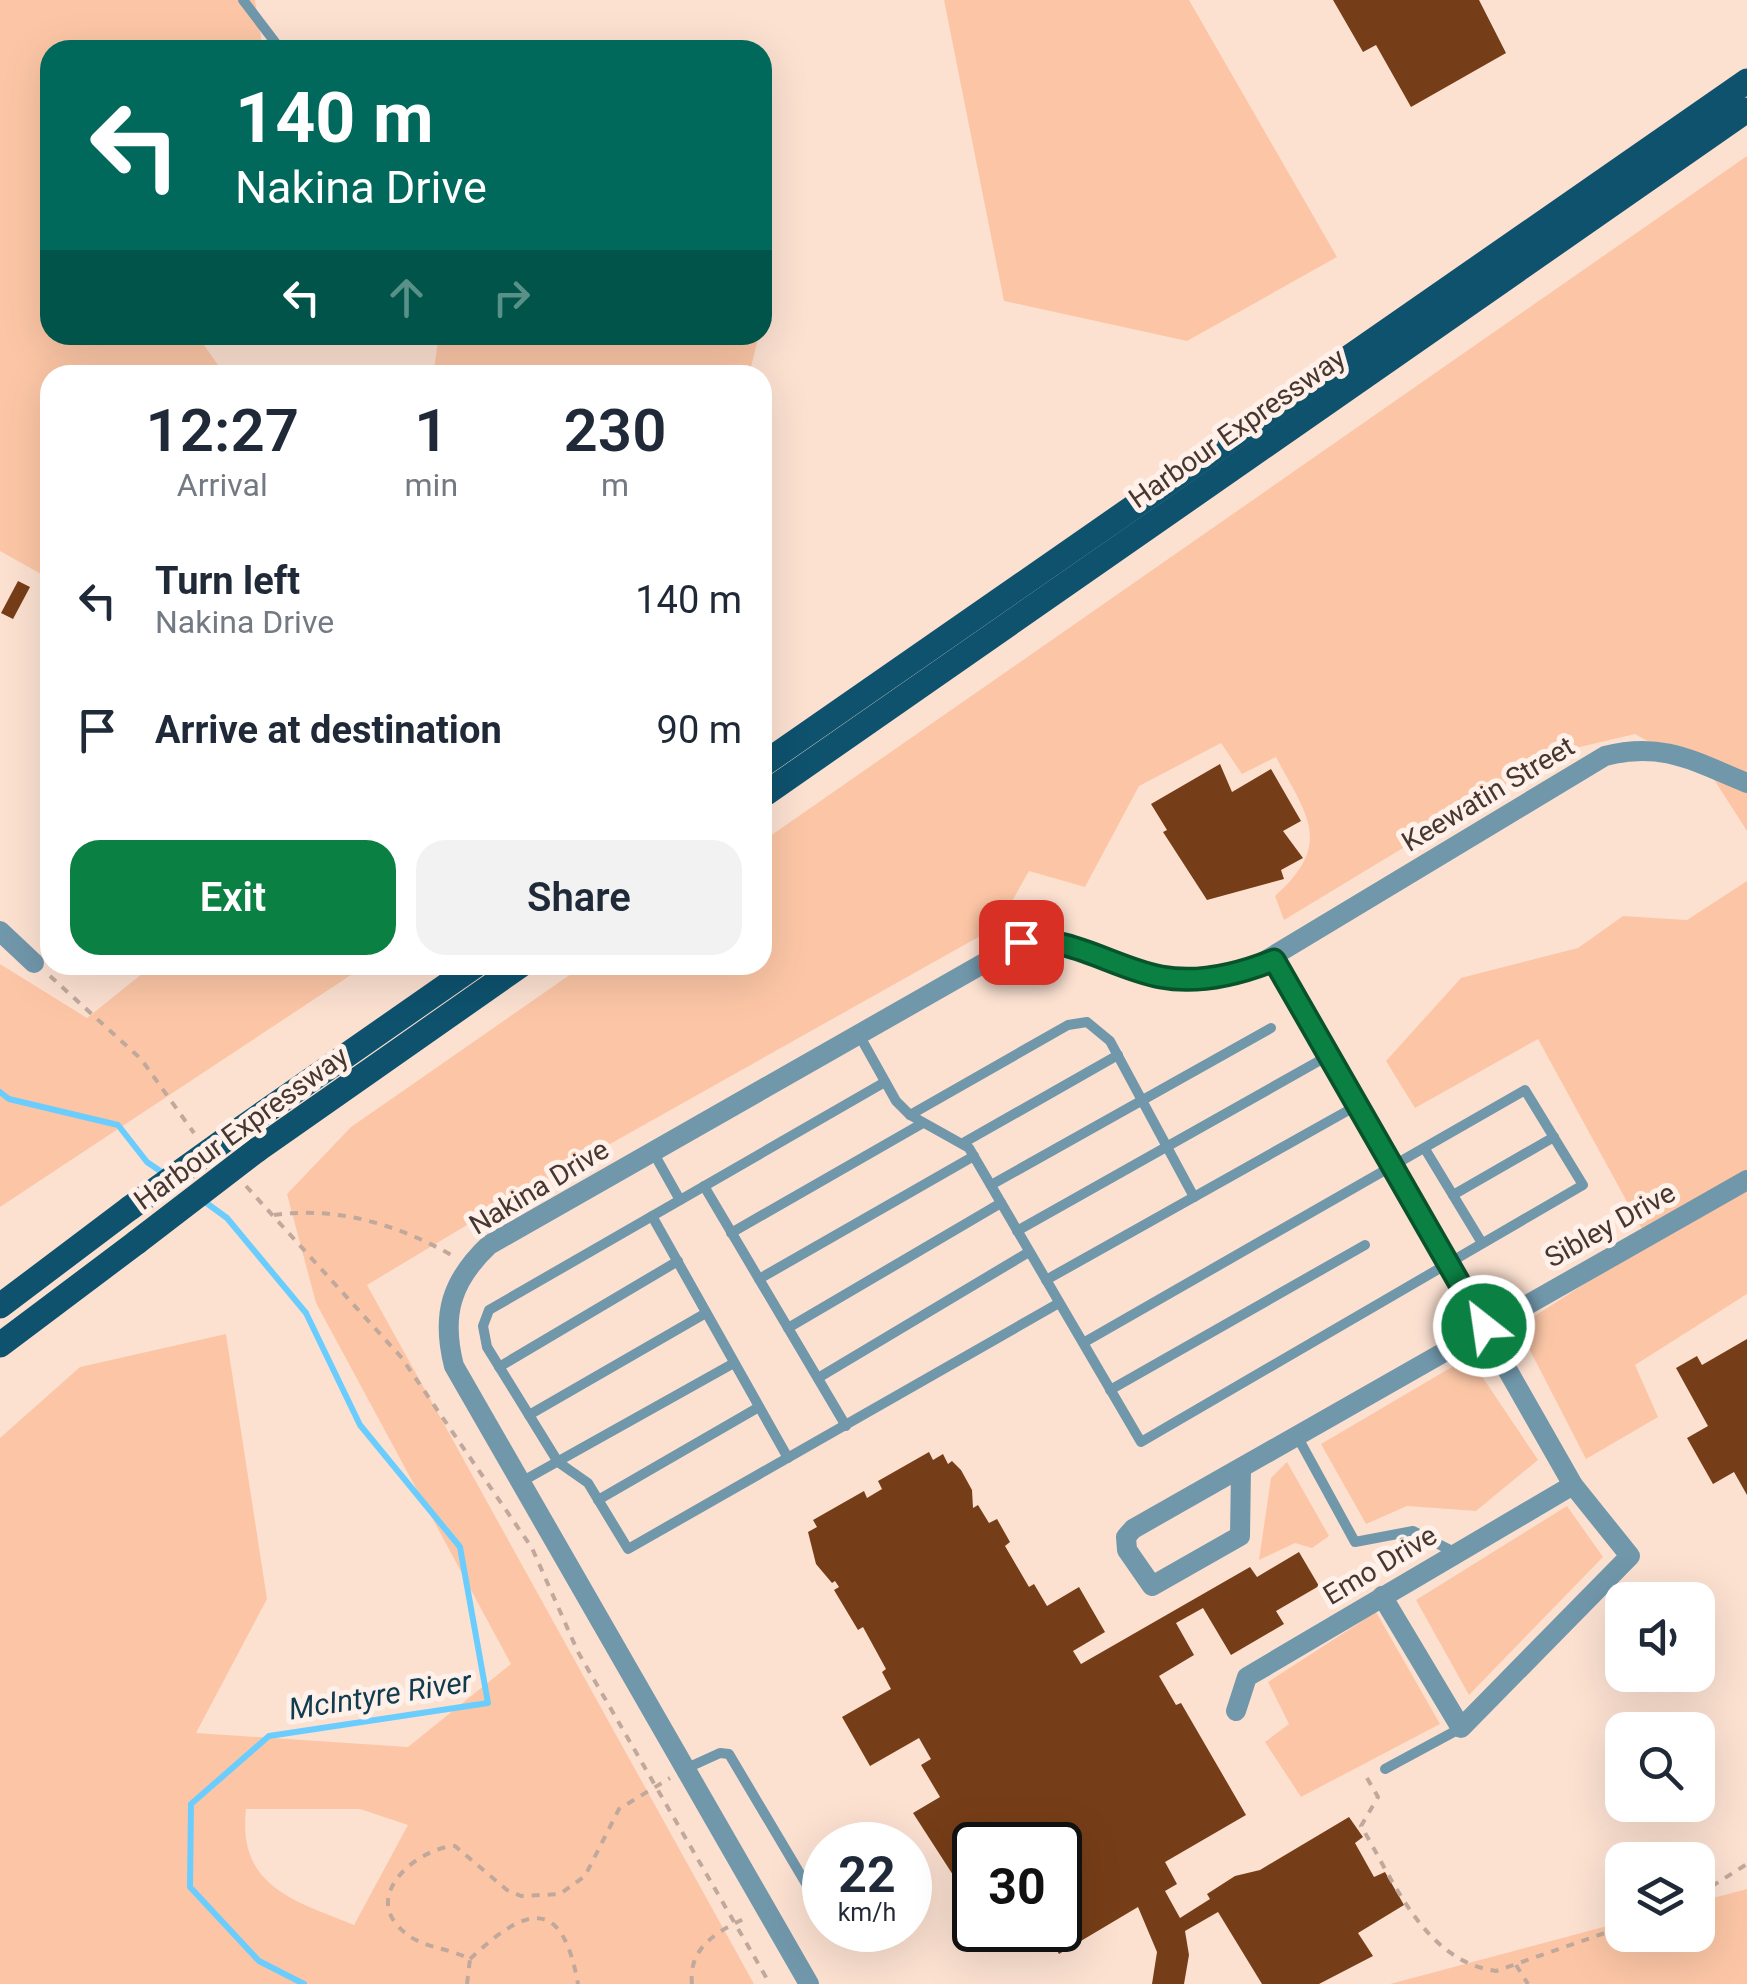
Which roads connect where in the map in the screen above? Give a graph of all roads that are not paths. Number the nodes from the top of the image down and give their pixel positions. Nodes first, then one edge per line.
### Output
1 (243, 0) edge
2 (273, 40) edge
3 (1747, 81) edge
4 (1747, 110) edge
5 (772, 759) edge
6 (1747, 783) edge
7 (772, 789) edge
8 (0, 931) edge
9 (1274, 960) junction
10 (34, 963) road end
11 (462, 975) edge
12 (507, 975) edge
13 (1272, 1028) dead end
14 (858, 1032) junction
15 (1118, 1055) junction
16 (1326, 1057) junction
17 (885, 1082) junction
18 (1142, 1102) junction
19 (1356, 1106) junction
20 (910, 1115) junction
21 (923, 1122) junction
22 (1554, 1137) junction
23 (963, 1143) junction
24 (1166, 1147) junction
25 (1425, 1149) junction
26 (653, 1151) junction
27 (974, 1156) junction
28 (1392, 1168) junction
29 (1747, 1180) edge
30 (704, 1186) junction
31 (991, 1186) junction
32 (1453, 1195) junction
33 (1194, 1197) junction
34 (680, 1200) junction
35 (1001, 1203) junction
36 (652, 1216) junction
37 (1017, 1231) junction
38 (731, 1233) junction
39 (1482, 1243) junction
40 (1366, 1245) dead end
41 (1029, 1252) junction
42 (678, 1261) junction
43 (1447, 1264) junction
44 (759, 1279) junction
45 (1046, 1280) junction
46 (1059, 1303) junction
47 (0, 1306) edge
48 (706, 1313) junction
49 (1484, 1326) junction
50 (788, 1328) junction
51 (1084, 1343) junction
52 (0, 1345) edge
53 (734, 1362) junction
54 (499, 1367) junction
55 (818, 1378) junction
56 (1110, 1390) junction
57 (759, 1407) junction
58 (529, 1415) junction
59 (846, 1426) junction
60 (1297, 1436) junction
61 (788, 1458) junction
62 (558, 1462) junction
63 (1241, 1468) junction
64 (521, 1482) junction
65 (1573, 1485) junction
66 (598, 1500) junction
67 (1454, 1552) junction
68 (1382, 1596) junction
69 (1236, 1711) dead end
70 (1461, 1728) junction
71 (687, 1768) junction
72 (1385, 1769) dead end
73 (802, 1877) edge
74 (809, 1984) edge

1 - 2 lane
3 - 5 main road, Harbour Expressway
4 - 7 main road, Harbour Expressway
6 - 9 street, Keewatin Street
8 - 10 street
9 - 14 street, Nakina Drive
9 - 16 street
11 - 47 main road, Harbour Expressway, bridge
12 - 52 main road, Harbour Expressway, bridge
13 - 18 lane
14 - 17 lane
14 - 26 street, Nakina Drive
15 - 18 lane
15 - 20 lane
15 - 23 lane
16 - 19 street
16 - 24 lane
17 - 20 lane
17 - 30 lane
18 - 24 lane
18 - 31 lane
19 - 28 street
19 - 33 lane
20 - 21 lane
21 - 23 lane
21 - 38 lane
22 - 25 lane
22 - 32 lane
22 - 39 lane
23 - 27 lane
24 - 33 lane
24 - 37 lane
25 - 28 lane
25 - 32 lane
26 - 34 lane
26 - 64 street, Nakina Drive
27 - 31 lane
27 - 44 lane
28 - 43 street
28 - 51 lane
29 - 49 street, Sibley Drive
30 - 34 lane
30 - 38 lane
31 - 35 lane
32 - 39 lane
33 - 45 lane
34 - 36 lane
35 - 37 lane
35 - 50 lane
36 - 42 lane
36 - 54 lane
37 - 41 lane
38 - 44 lane
39 - 43 lane
40 - 56 lane
41 - 45 lane
41 - 55 lane
42 - 48 lane
42 - 54 lane
43 - 49 street
43 - 56 lane
44 - 50 lane
45 - 46 lane
46 - 51 lane
46 - 59 lane
48 - 53 lane
48 - 58 lane
49 - 60 street, Sibley Drive
49 - 65 street
50 - 55 lane
51 - 56 lane
53 - 57 lane
53 - 62 lane
54 - 58 lane
55 - 59 lane
57 - 61 lane
57 - 66 lane
58 - 62 lane
59 - 61 lane
60 - 63 street, Sibley Drive
60 - 67 lane
61 - 66 lane
62 - 64 lane
62 - 66 lane
63 - 63 street, Sibley Drive
64 - 71 street, Nakina Drive
65 - 67 street, Emo Drive
65 - 70 street
67 - 68 street, Emo Drive
68 - 69 street, Emo Drive
68 - 70 street
70 - 72 lane
71 - 73 lane
71 - 74 street, Nakina Drive

